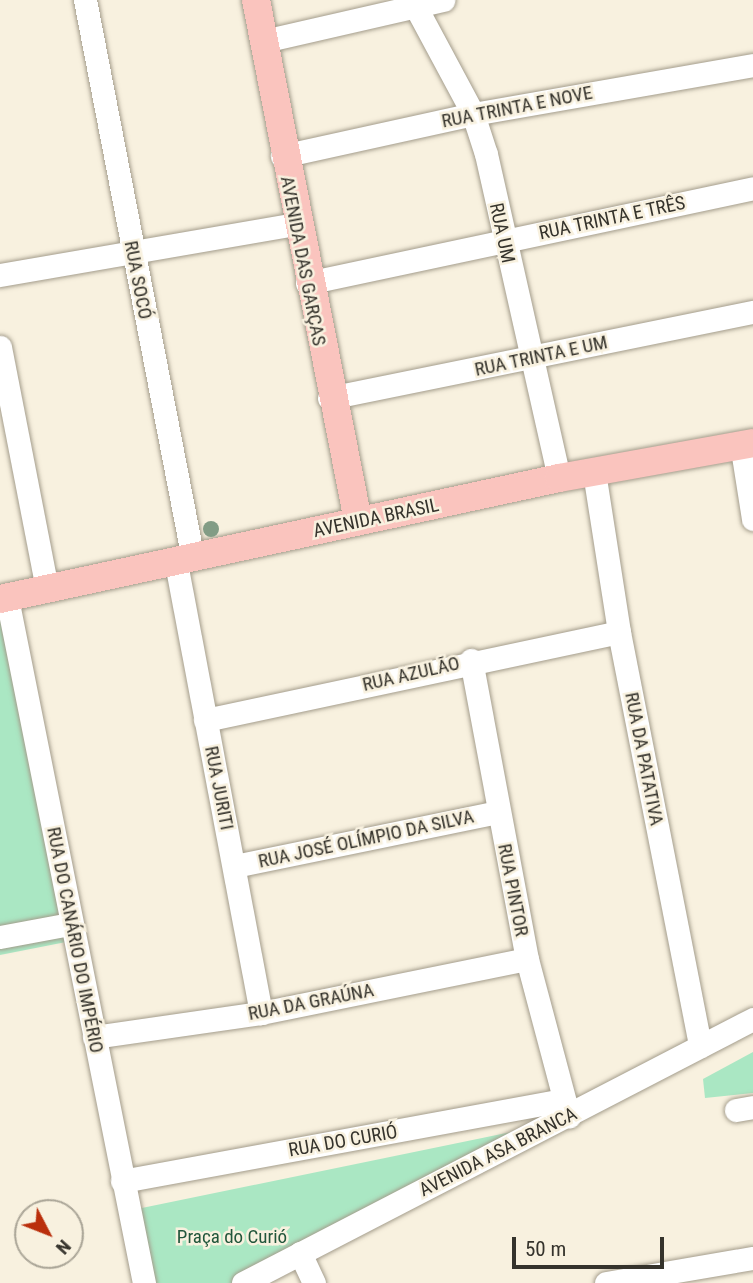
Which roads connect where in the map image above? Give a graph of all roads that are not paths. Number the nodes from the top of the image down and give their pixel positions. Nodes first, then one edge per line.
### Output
1 (85, 0) edge
2 (256, 0) edge
3 (443, 0) edge
4 (414, 3) edge
5 (264, 41) junction
6 (753, 65) edge
7 (473, 114) junction
8 (282, 156) junction
9 (753, 188) edge
10 (296, 224) junction
11 (502, 240) junction
12 (133, 252) junction
13 (0, 275) edge
14 (307, 283) junction
15 (753, 312) edge
16 (0, 347) edge
17 (531, 358) junction
18 (329, 398) junction
19 (7, 431) edge
20 (747, 443) edge
21 (594, 472) junction
22 (559, 478) junction
23 (753, 519) edge
24 (358, 521) junction
25 (185, 561) junction
26 (47, 589) junction
27 (4, 598) edge
28 (619, 632) junction
29 (471, 660) junction
30 (205, 720) junction
31 (497, 812) junction
32 (235, 866) junction
33 (71, 924) junction
34 (0, 937) edge
35 (527, 959) junction
36 (261, 1013) junction
37 (753, 1019) edge
38 (94, 1037) junction
39 (700, 1046) junction
40 (566, 1108) junction
41 (122, 1181) junction
42 (300, 1254) junction
43 (753, 1258) edge
44 (144, 1283) edge
45 (243, 1283) edge
46 (314, 1283) edge
47 (606, 1283) edge

1 - 12 street, RUA SOCÓ
2 - 5 main road, AVENIDA DAS GARÇAS
3 - 4 street
4 - 5 street
4 - 7 street, RUA UM
5 - 8 main road, AVENIDA DAS GARÇAS
6 - 7 street, RUA TRINTA E NOVE
7 - 8 street, RUA TRINTA E NOVE
7 - 11 street, RUA UM
8 - 10 main road, AVENIDA DAS GARÇAS
9 - 11 street, RUA TRINTA E TRÊS
10 - 12 street
10 - 14 main road, AVENIDA DAS GARÇAS
11 - 14 street, RUA TRINTA E TRÊS
11 - 17 street, RUA UM
12 - 13 street
12 - 25 street, RUA SOCÓ
14 - 18 main road, AVENIDA DAS GARÇAS
15 - 17 street, RUA TRINTA E UM
16 - 19 street
17 - 18 street, RUA TRINTA E UM
17 - 22 street, RUA UM
18 - 24 main road, AVENIDA DAS GARÇAS
19 - 26 street
20 - 21 main road, AVENIDA BRASIL
20 - 23 street
21 - 22 main road, AVENIDA BRASIL
21 - 28 street, RUA DA PATATIVA
22 - 24 main road, AVENIDA BRASIL
24 - 25 main road, AVENIDA BRASIL
25 - 26 main road, AVENIDA BRASIL
25 - 30 street, RUA JURITI
26 - 27 main road, AVENIDA BRASIL
27 - 33 street, RUA DO CANÁRIO DO IMPÉRIO
28 - 29 street, RUA AZULÃO
28 - 39 street, RUA DA PATATIVA
29 - 30 street, RUA AZULÃO
29 - 31 street, RUA PINTOR
30 - 32 street, RUA JURITI
31 - 32 street, RUA JOSÉ OLÍMPIO DA SILVA
31 - 35 street, RUA PINTOR
32 - 36 street, RUA JURITI
33 - 34 street
33 - 38 street, RUA DO CANÁRIO DO IMPÉRIO
35 - 36 street, RUA DA GRAÚNA
35 - 40 street, RUA PINTOR
36 - 38 street, RUA DA GRAÚNA
37 - 39 street, AVENIDA ASA BRANCA
38 - 41 street, RUA DO CANÁRIO DO IMPÉRIO
39 - 40 street, AVENIDA ASA BRANCA
40 - 41 street, RUA DO CURIÓ
40 - 42 street, AVENIDA ASA BRANCA
41 - 44 street, RUA DO CANÁRIO DO IMPÉRIO
42 - 45 street, AVENIDA ASA BRANCA
42 - 46 street
43 - 47 street

